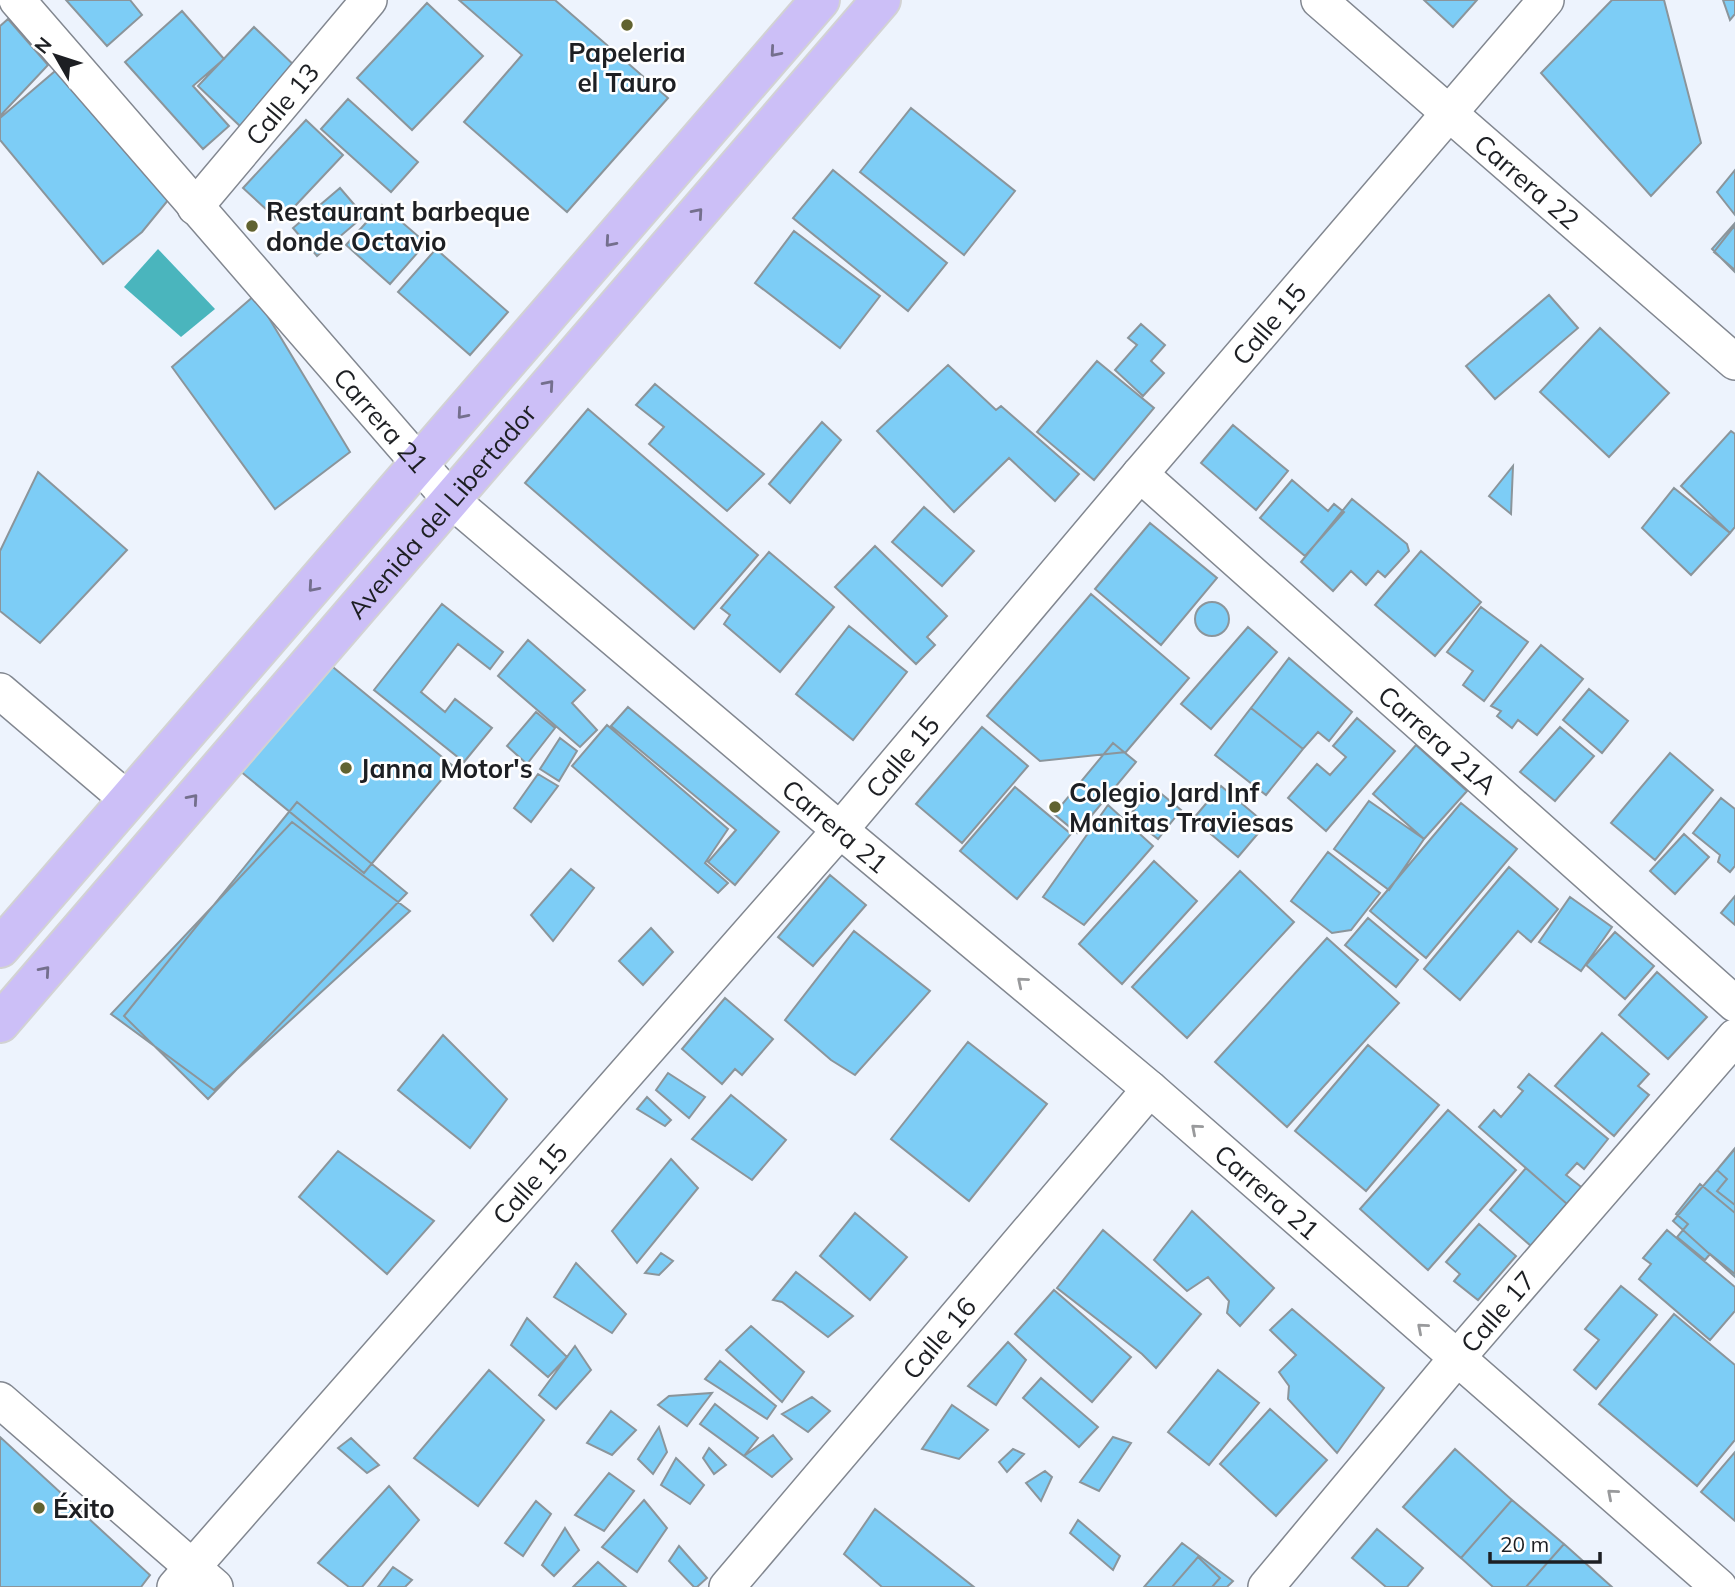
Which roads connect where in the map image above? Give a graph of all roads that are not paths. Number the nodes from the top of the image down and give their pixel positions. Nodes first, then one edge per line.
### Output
1 (17, 0) edge
2 (369, 0) edge
3 (820, 0) edge
4 (881, 0) edge
5 (1320, 0) edge
6 (1546, 0) edge
7 (1450, 113) junction
8 (195, 207) junction
9 (1735, 362) edge
10 (419, 464) junction
11 (1140, 474) junction
12 (450, 499) junction
13 (0, 691) edge
14 (128, 800) junction
15 (840, 830) junction
16 (0, 948) edge
17 (1735, 1004) edge
18 (0, 1023) edge
19 (1735, 1037) edge
20 (1150, 1089) junction
21 (1457, 1358) junction
22 (0, 1400) edge
23 (194, 1580) edge
24 (727, 1587) edge
25 (1266, 1587) edge
26 (1718, 1587) edge

1 - 8 street, Carrera 21
2 - 8 street, Calle 13
3 -> 10 main road, Avenida del Libertador
12 -> 4 main road, Avenida del Libertador
5 - 7 street, Carrera 22
6 - 7 street, Calle 15
7 - 9 street, Carrera 22
7 - 11 street, Calle 15
8 - 10 street, Carrera 21
10 - 12 street, Carrera 21
10 -> 14 main road, Avenida del Libertador
11 - 15 street, Calle 15
11 - 17 street, Carrera 21A
12 - 15 street, Carrera 21
18 -> 12 main road, Avenida del Libertador
13 - 14 street
14 - 16 main road, Avenida del Libertador
20 -> 15 street, Carrera 21
15 - 23 street, Calle 15
19 - 21 street, Calle 17
21 -> 20 street, Carrera 21
20 - 24 street, Calle 16
21 - 25 street, Calle 17
26 -> 21 street, Carrera 21
22 - 23 street

